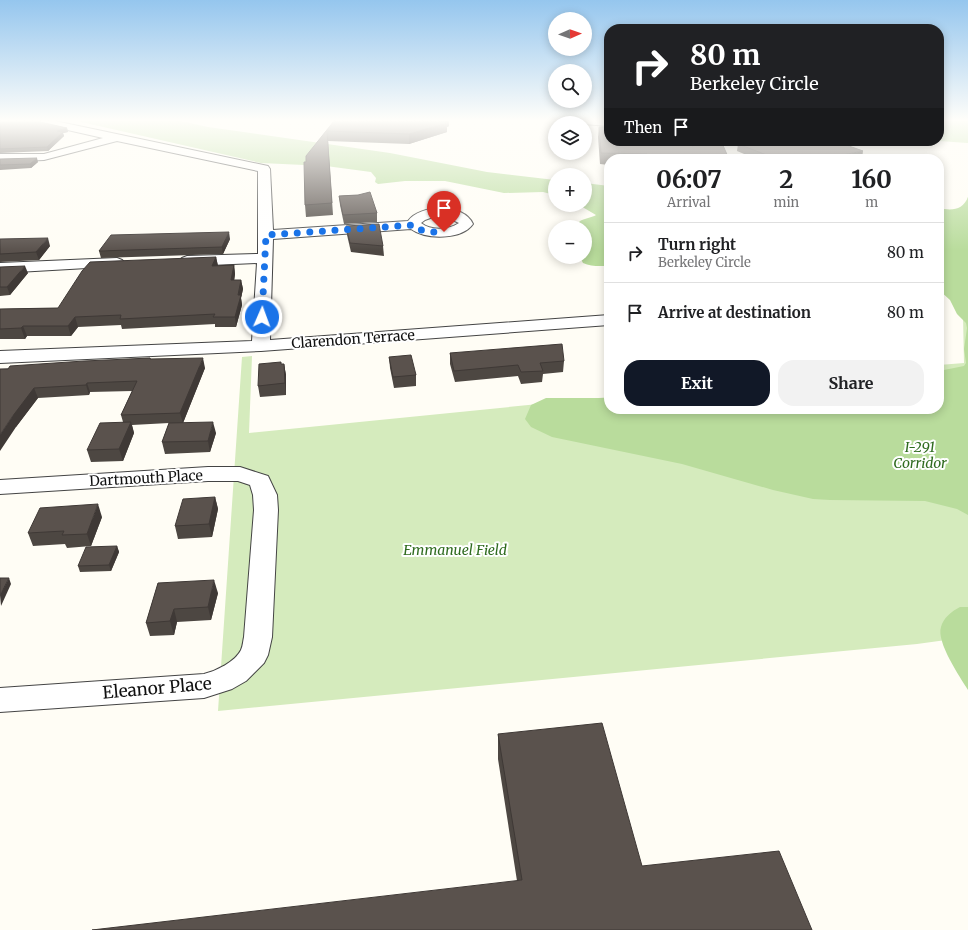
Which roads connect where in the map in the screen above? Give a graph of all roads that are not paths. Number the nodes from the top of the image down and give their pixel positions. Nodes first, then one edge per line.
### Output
1 (243, 164) edge
2 (414, 225) dead end
3 (266, 235) junction
4 (265, 258) junction
5 (172, 261) edge
6 (132, 263) edge
7 (0, 268) edge
8 (604, 320) edge
9 (261, 346) junction
10 (0, 357) edge
11 (0, 486) edge
12 (266, 510) joint
13 (0, 700) edge

1 - 3 street
2 - 3 street
3 - 4 street
4 - 5 street
4 - 9 street
6 - 7 street
8 - 9 street, Clarendon Terrace
9 - 10 street, Clarendon Terrace
11 - 12 street, Dartmouth Place
12 - 13 street, Eleanor Place

